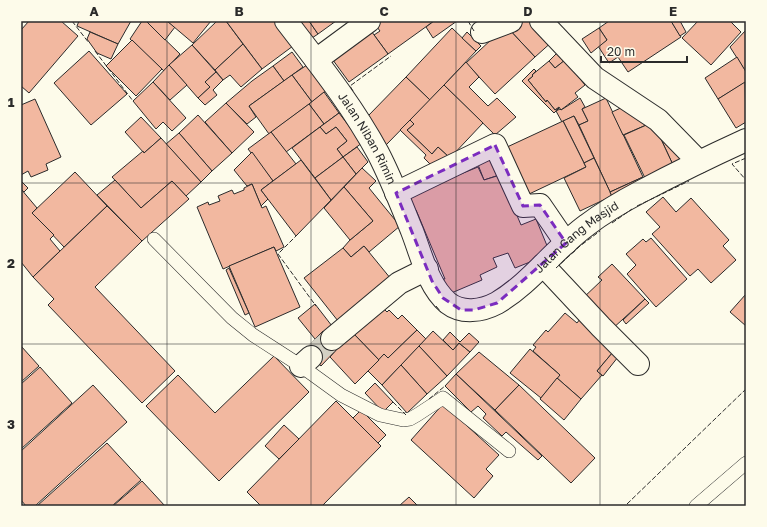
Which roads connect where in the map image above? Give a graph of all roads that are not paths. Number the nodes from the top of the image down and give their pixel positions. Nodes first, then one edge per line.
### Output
1 (286, 21) edge
2 (369, 21) edge
3 (511, 21) edge
4 (541, 21) edge
5 (482, 32) dead end
6 (316, 60) junction
7 (746, 140) edge
8 (699, 162) junction
9 (396, 193) junction
10 (154, 239) dead end
11 (566, 243) junction
12 (543, 265) junction
13 (426, 269) junction
14 (332, 339) tunnel mouth
15 (638, 364) dead end
16 (508, 451) dead end
17 (746, 463) edge
18 (696, 506) edge

1 - 6 street, Jalan Niban Rimin
2 - 6 street
3 - 5 street
4 - 8 street
6 - 9 street, Jalan Niban Rimin
7 - 8 street, Jalan Gang Masjid
8 - 11 street, Jalan Gang Masjid
9 - 11 street
9 - 13 street, Jalan Niban Rimin
10 - 16 lane
11 - 12 street, Jalan Gang Masjid
12 - 13 street, Jalan Gang Masjid
12 - 15 street
13 - 14 street
17 - 18 lane

